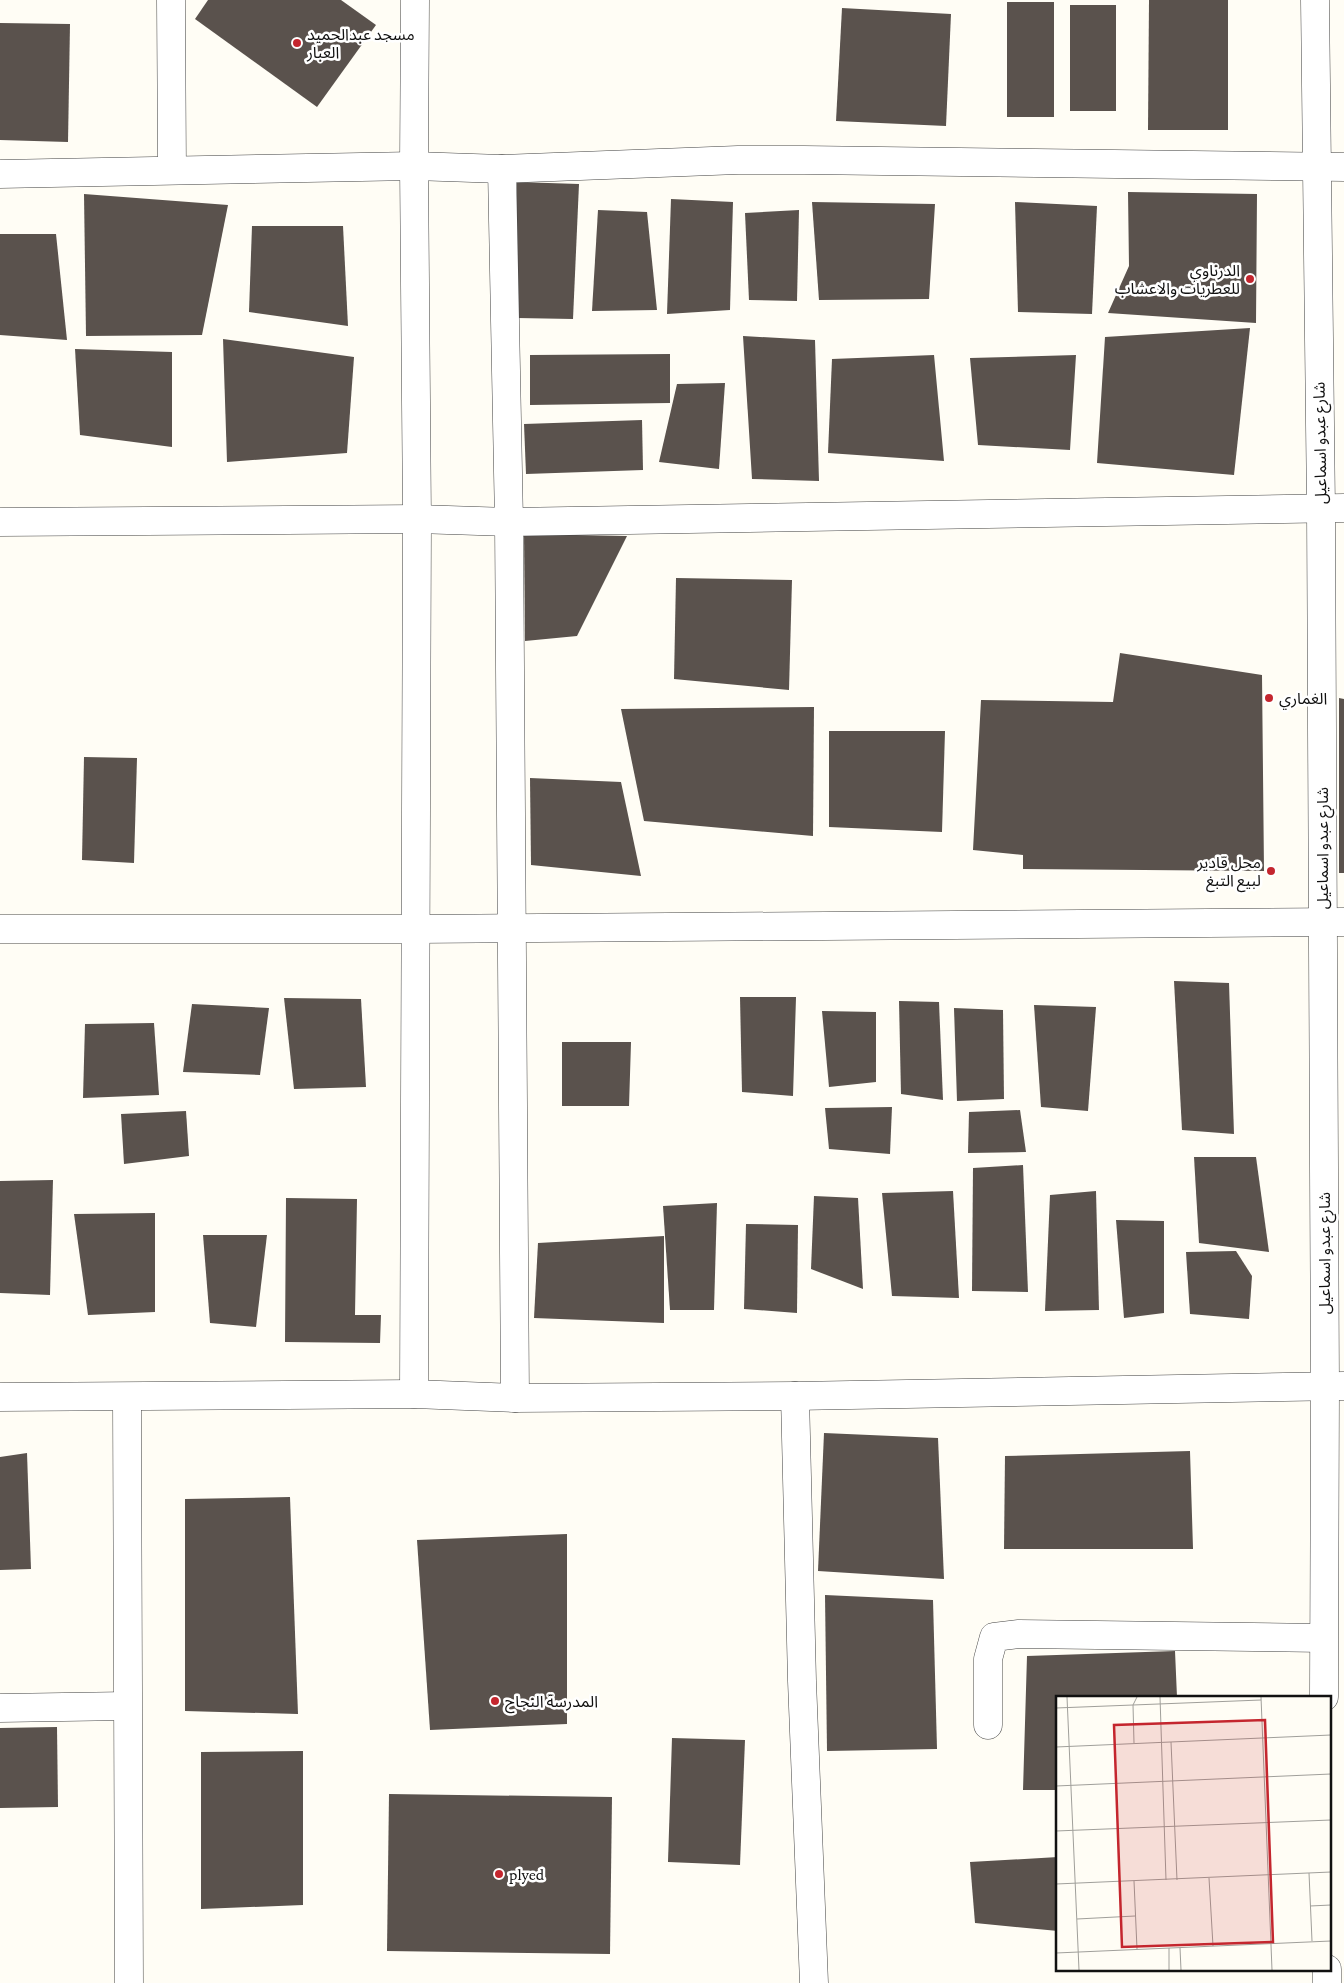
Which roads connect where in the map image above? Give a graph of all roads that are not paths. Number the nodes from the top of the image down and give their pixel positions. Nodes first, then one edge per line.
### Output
1 (171, 0) edge
2 (415, 0) edge
3 (1315, 0) edge
4 (414, 166) junction
5 (1331, 167) edge
6 (502, 169) junction
7 (172, 170) junction
8 (0, 174) edge
9 (1332, 508) edge
10 (418, 520) junction
11 (0, 522) edge
12 (509, 522) junction
13 (1333, 922) edge
14 (512, 928) junction
15 (0, 929) edge
16 (415, 929) junction
17 (1335, 1386) edge
18 (414, 1394) junction
19 (795, 1396) junction
20 (0, 1397) edge
21 (127, 1397) junction
22 (515, 1398) junction
23 (1323, 1638) junction
24 (1324, 1696) edge
25 (127, 1706) junction
26 (0, 1708) edge
27 (988, 1725) dead end
28 (1327, 1970) edge
29 (129, 1983) edge
30 (814, 1983) edge
31 (1327, 1983) edge

1 - 7 street
2 - 4 street
3 - 5 street, شارع عبدو اسماعيل
4 - 6 street
4 - 7 street
4 - 10 street
5 - 6 street
5 - 9 street, شارع عبدو اسماعيل
6 - 12 street
7 - 8 street
9 - 12 street
9 - 13 street, شارع عبدو اسماعيل
10 - 11 street
10 - 12 street
10 - 16 street
12 - 14 street
13 - 14 street
13 - 17 street, شارع عبدو اسماعيل
14 - 16 street
14 - 22 street
15 - 16 street
16 - 18 street
17 - 19 street
17 - 23 street, شارع عبدو اسماعيل
18 - 21 street
18 - 22 street
19 - 22 street
19 - 30 street
20 - 21 street
21 - 25 street
23 - 24 street, شارع عبدو اسماعيل
23 - 27 street
25 - 26 street
25 - 29 street
28 - 31 street

